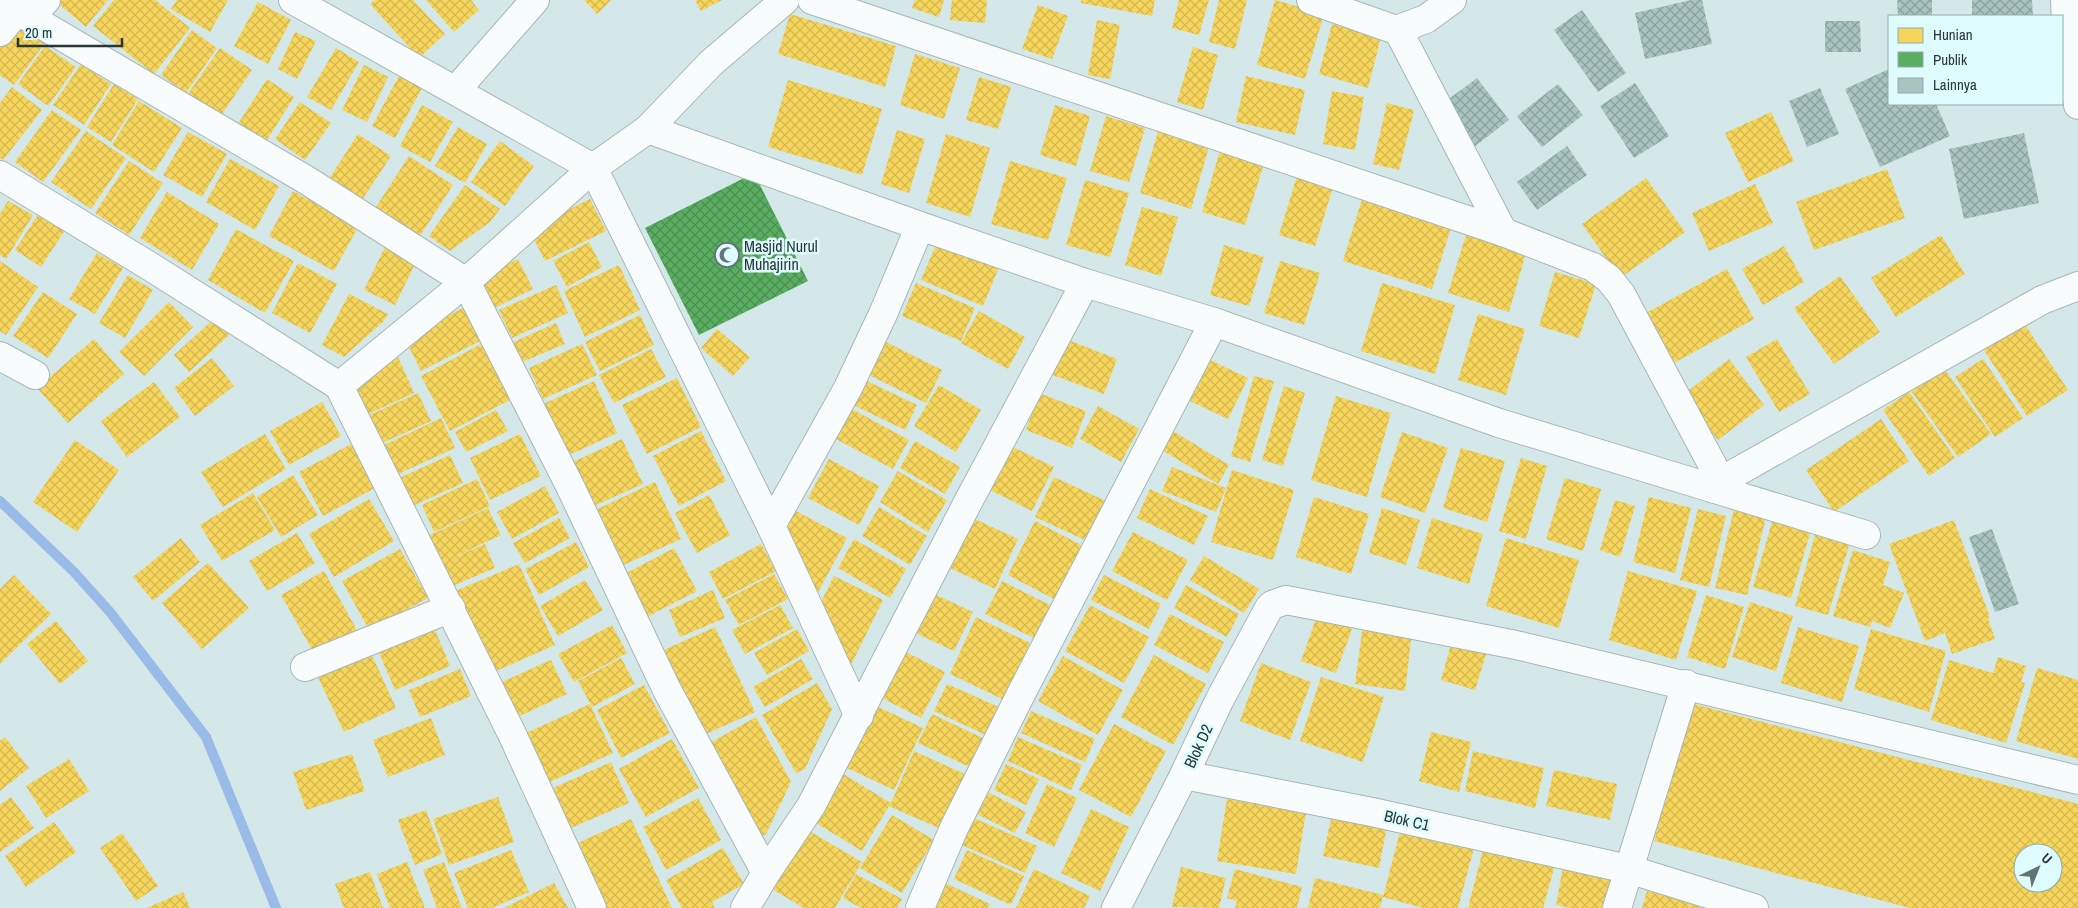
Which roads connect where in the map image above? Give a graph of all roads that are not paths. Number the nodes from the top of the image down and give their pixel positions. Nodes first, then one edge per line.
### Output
1 (293, 0) edge
2 (535, 0) edge
3 (785, 0) edge
4 (812, 0) edge
5 (1311, 0) edge
6 (1452, 0) edge
7 (2065, 0) edge
8 (23, 7) edge
9 (1396, 30) junction
10 (0, 32) edge
11 (456, 90) junction
12 (2078, 105) edge
13 (648, 129) junction
14 (593, 168) junction
15 (0, 175) edge
16 (920, 226) junction
17 (1503, 232) junction
18 (466, 282) junction
19 (1084, 283) junction
20 (2078, 286) edge
21 (1214, 322) junction
22 (0, 356) edge
23 (35, 375) dead end
24 (339, 386) junction
25 (1718, 485) junction
26 (771, 526) junction
27 (1866, 534) dead end
28 (451, 608) junction
29 (305, 667) dead end
30 (1686, 684) junction
31 (859, 716) junction
32 (1184, 775) junction
33 (2078, 780) edge
34 (1628, 869) junction
35 (766, 874) junction
36 (592, 908) edge
37 (745, 908) edge
38 (920, 908) edge
39 (1116, 908) edge
40 (1617, 908) edge
41 (1754, 908) edge

1 - 11 street
2 - 11 street
3 - 13 street
4 - 17 street
5 - 9 street
6 - 9 street
7 - 12 street
8 - 10 street
8 - 18 street
9 - 17 street
11 - 14 street
13 - 14 street
13 - 16 street
14 - 18 street
14 - 26 street
15 - 24 street
16 - 19 street
16 - 26 street
17 - 25 street
18 - 24 street
18 - 35 street
19 - 21 street
19 - 31 street
20 - 25 street
21 - 25 street
21 - 38 street
22 - 23 street
24 - 28 street
25 - 27 street
26 - 31 street
28 - 29 street
28 - 36 street
30 - 32 street, Blok D2
30 - 33 street
30 - 34 street
31 - 35 street
32 - 34 street, Blok C1
32 - 39 street, Blok D2
34 - 40 street
34 - 41 street, Blok C1
35 - 37 street

